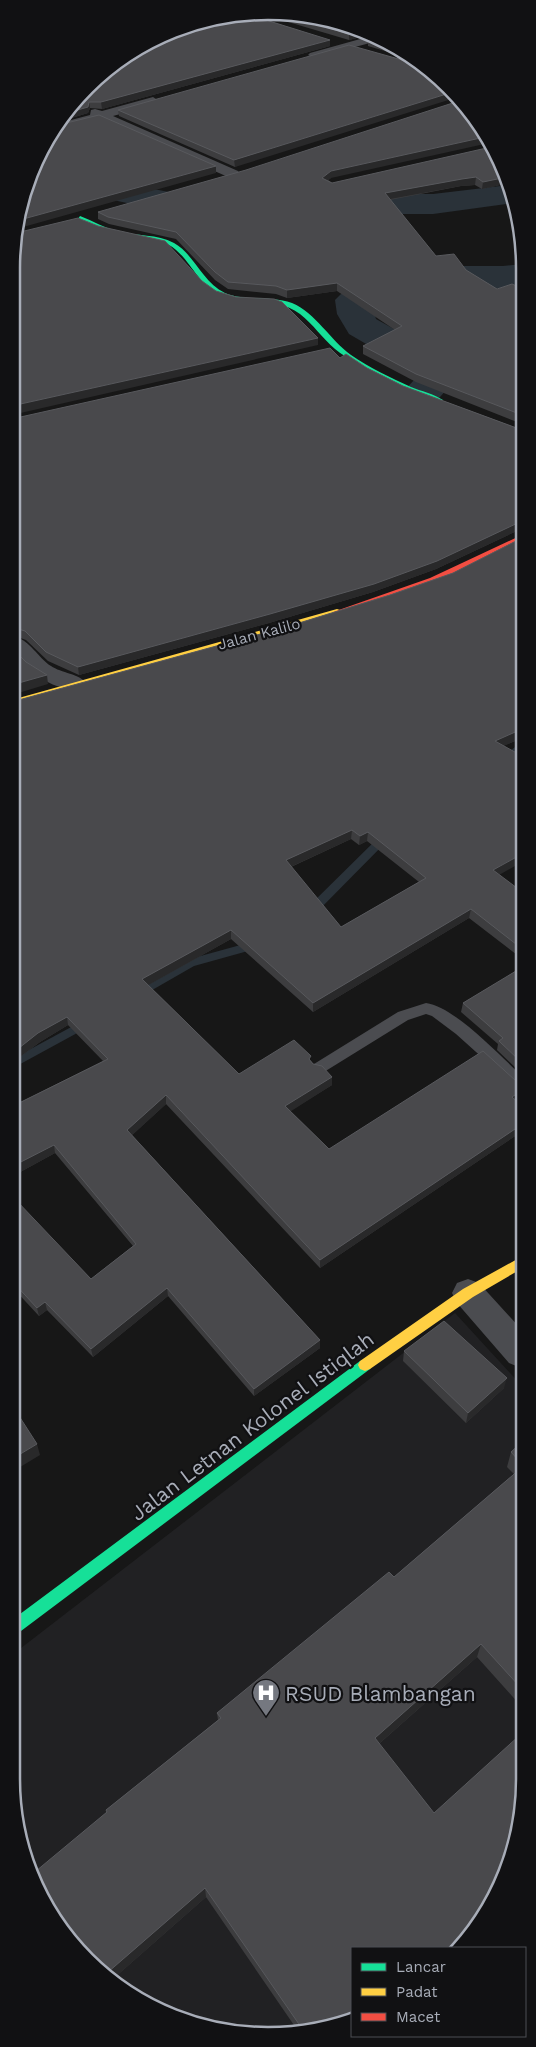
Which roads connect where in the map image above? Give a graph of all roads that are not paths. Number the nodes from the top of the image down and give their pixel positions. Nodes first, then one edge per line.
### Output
1 (331, 40) edge
2 (367, 41) edge
3 (348, 46) junction
4 (366, 51) edge
5 (304, 58) edge
6 (166, 97) edge
7 (84, 109) edge
8 (102, 116) junction
9 (65, 126) edge
10 (237, 172) joint
11 (218, 179) edge
12 (96, 214) dead end
13 (338, 348) junction
14 (319, 352) edge
15 (449, 404) edge
16 (516, 540) edge
17 (20, 650) edge
18 (75, 683) junction
19 (20, 700) edge
20 (319, 1068) edge
21 (516, 1080) edge
22 (516, 1265) edge
23 (468, 1293) junction
24 (516, 1347) edge
25 (20, 1623) edge

1 - 3 street
2 - 3 street
3 - 4 street
3 - 5 street
6 - 8 street
7 - 8 street
8 - 9 street
8 - 10 street
10 - 11 street
12 - 13 street
13 - 14 street
13 - 15 street
16 - 18 street, Jalan Kalilo
17 - 18 street, Jalan Kalilo
18 - 19 street, Jalan Kalilo
20 - 21 lane
22 - 23 street, Jalan Letnan Kolonel Istiqlah
23 - 24 street
23 - 25 street, Jalan Letnan Kolonel Istiqlah

